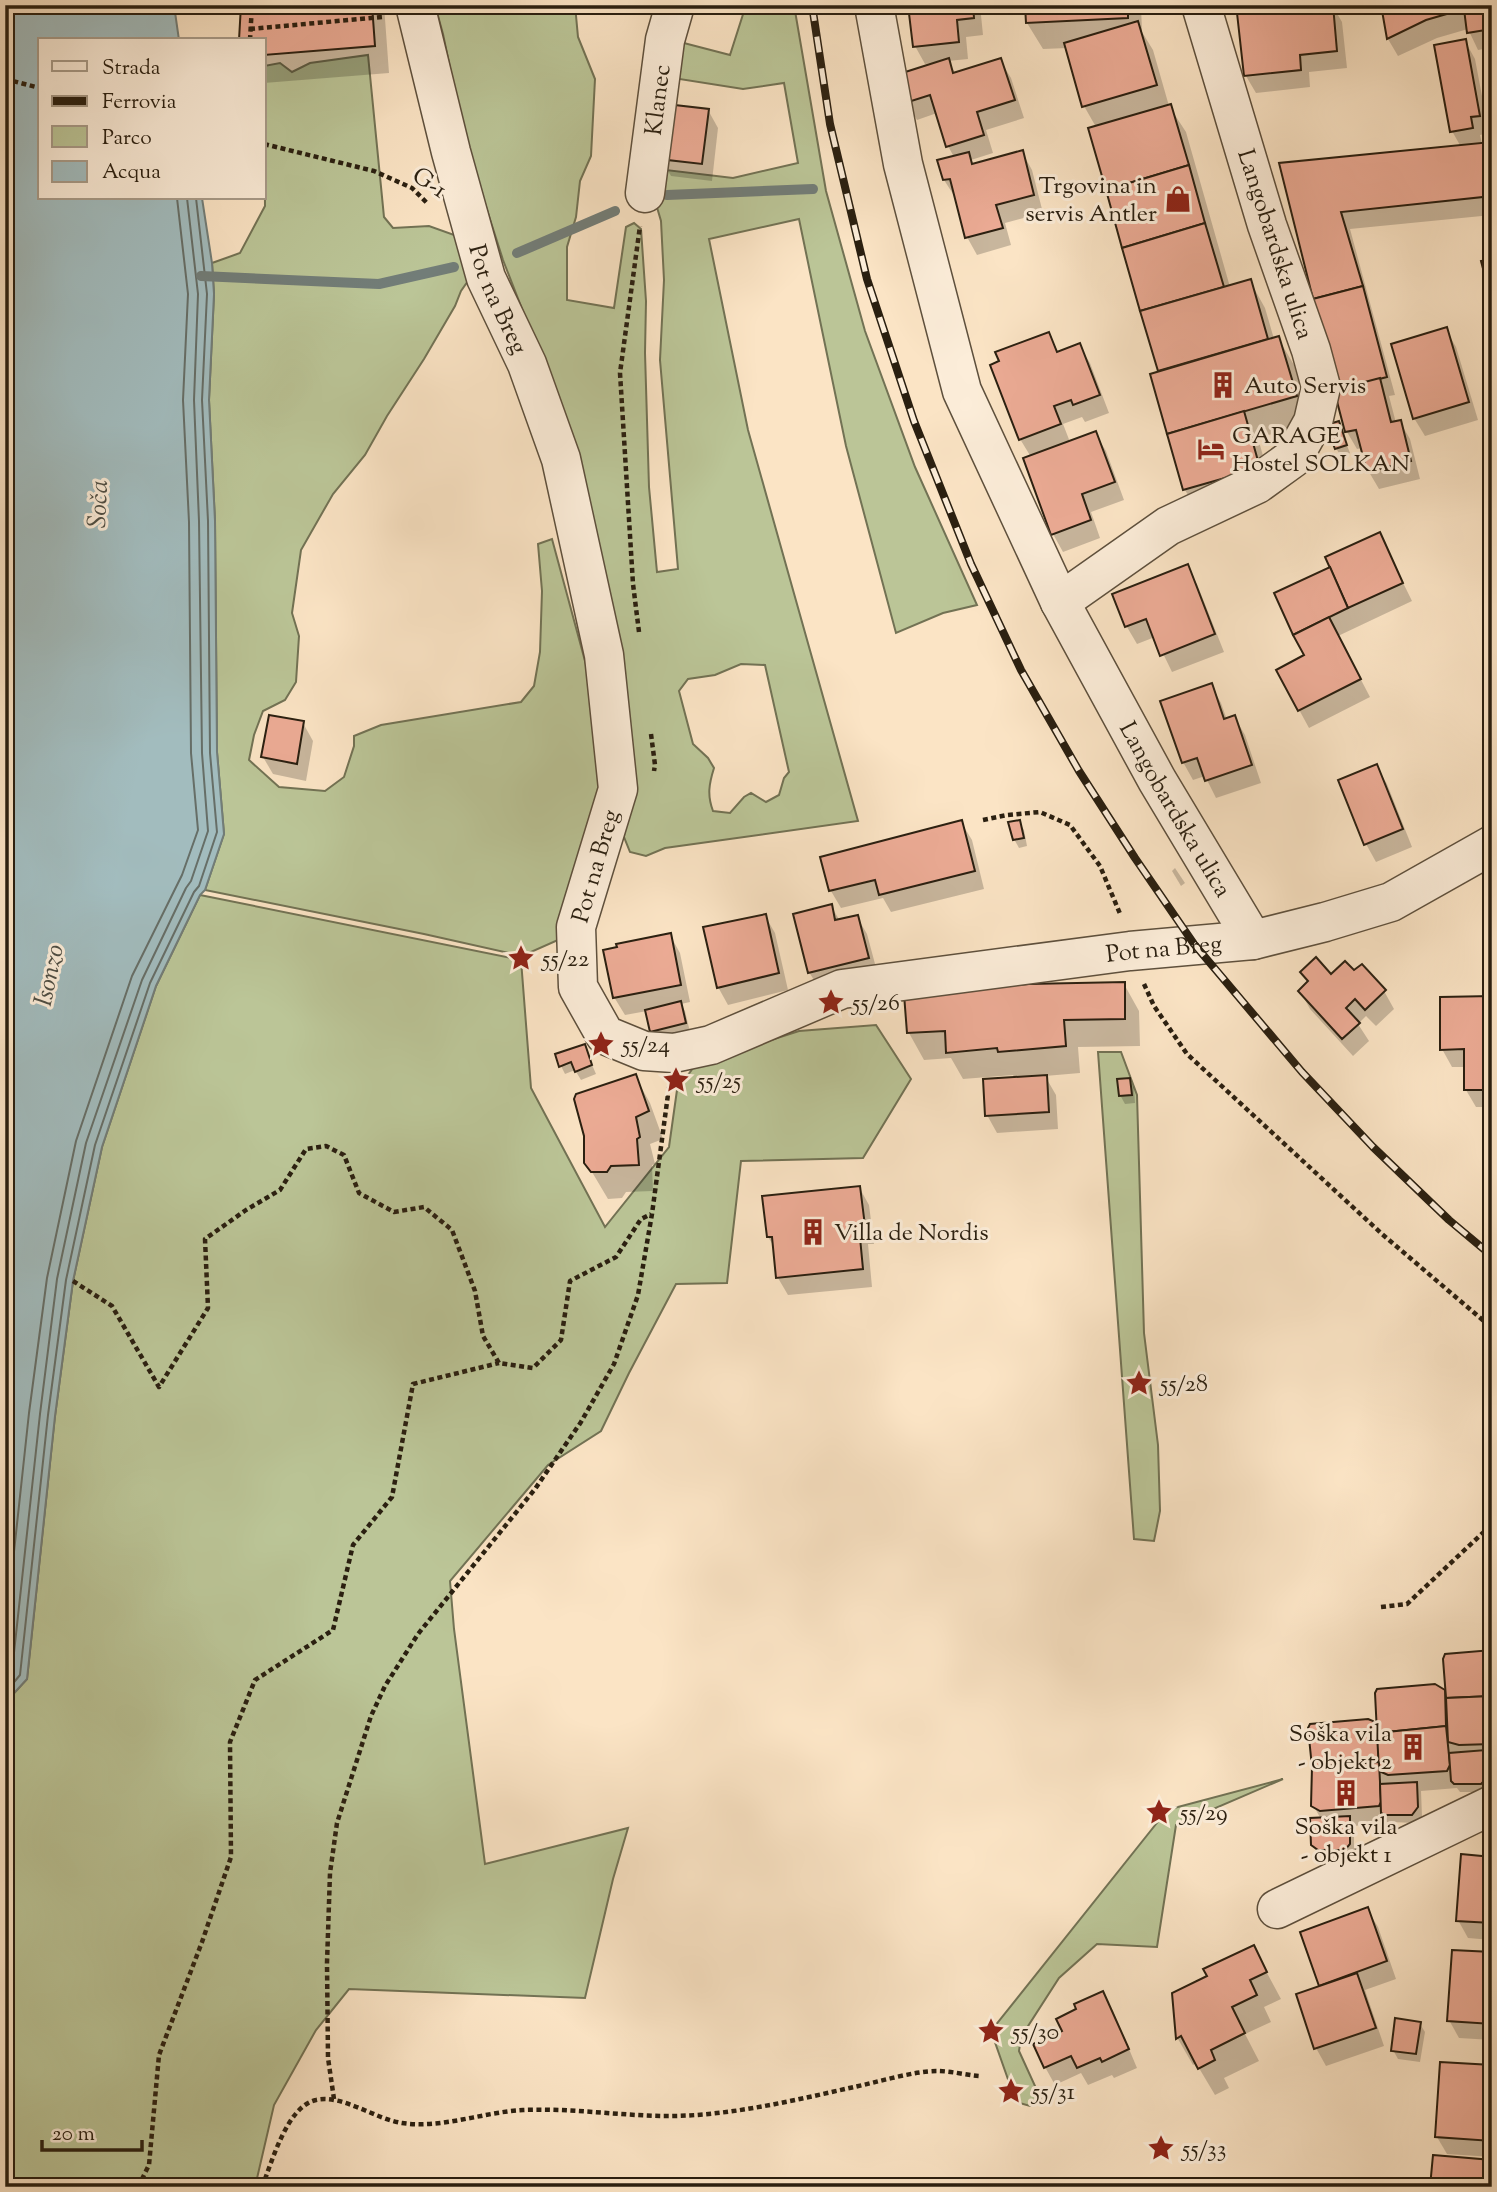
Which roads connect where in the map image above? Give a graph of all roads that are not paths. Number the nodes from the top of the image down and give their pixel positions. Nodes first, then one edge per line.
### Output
1 (675, 5) edge
2 (874, 5) edge
3 (1201, 5) edge
4 (416, 9) edge
5 (645, 193) road end
6 (1060, 602) junction
7 (1492, 845) edge
8 (1254, 940) junction
9 (1492, 1805) edge
10 (1277, 1909) dead end

1 - 5 street, Klanec
2 - 6 street, Langobardska ulica
3 - 6 street, Langobardska ulica
4 - 8 street, Pot na Breg
6 - 8 street, Langobardska ulica
7 - 8 street, Pot na Breg
9 - 10 street

